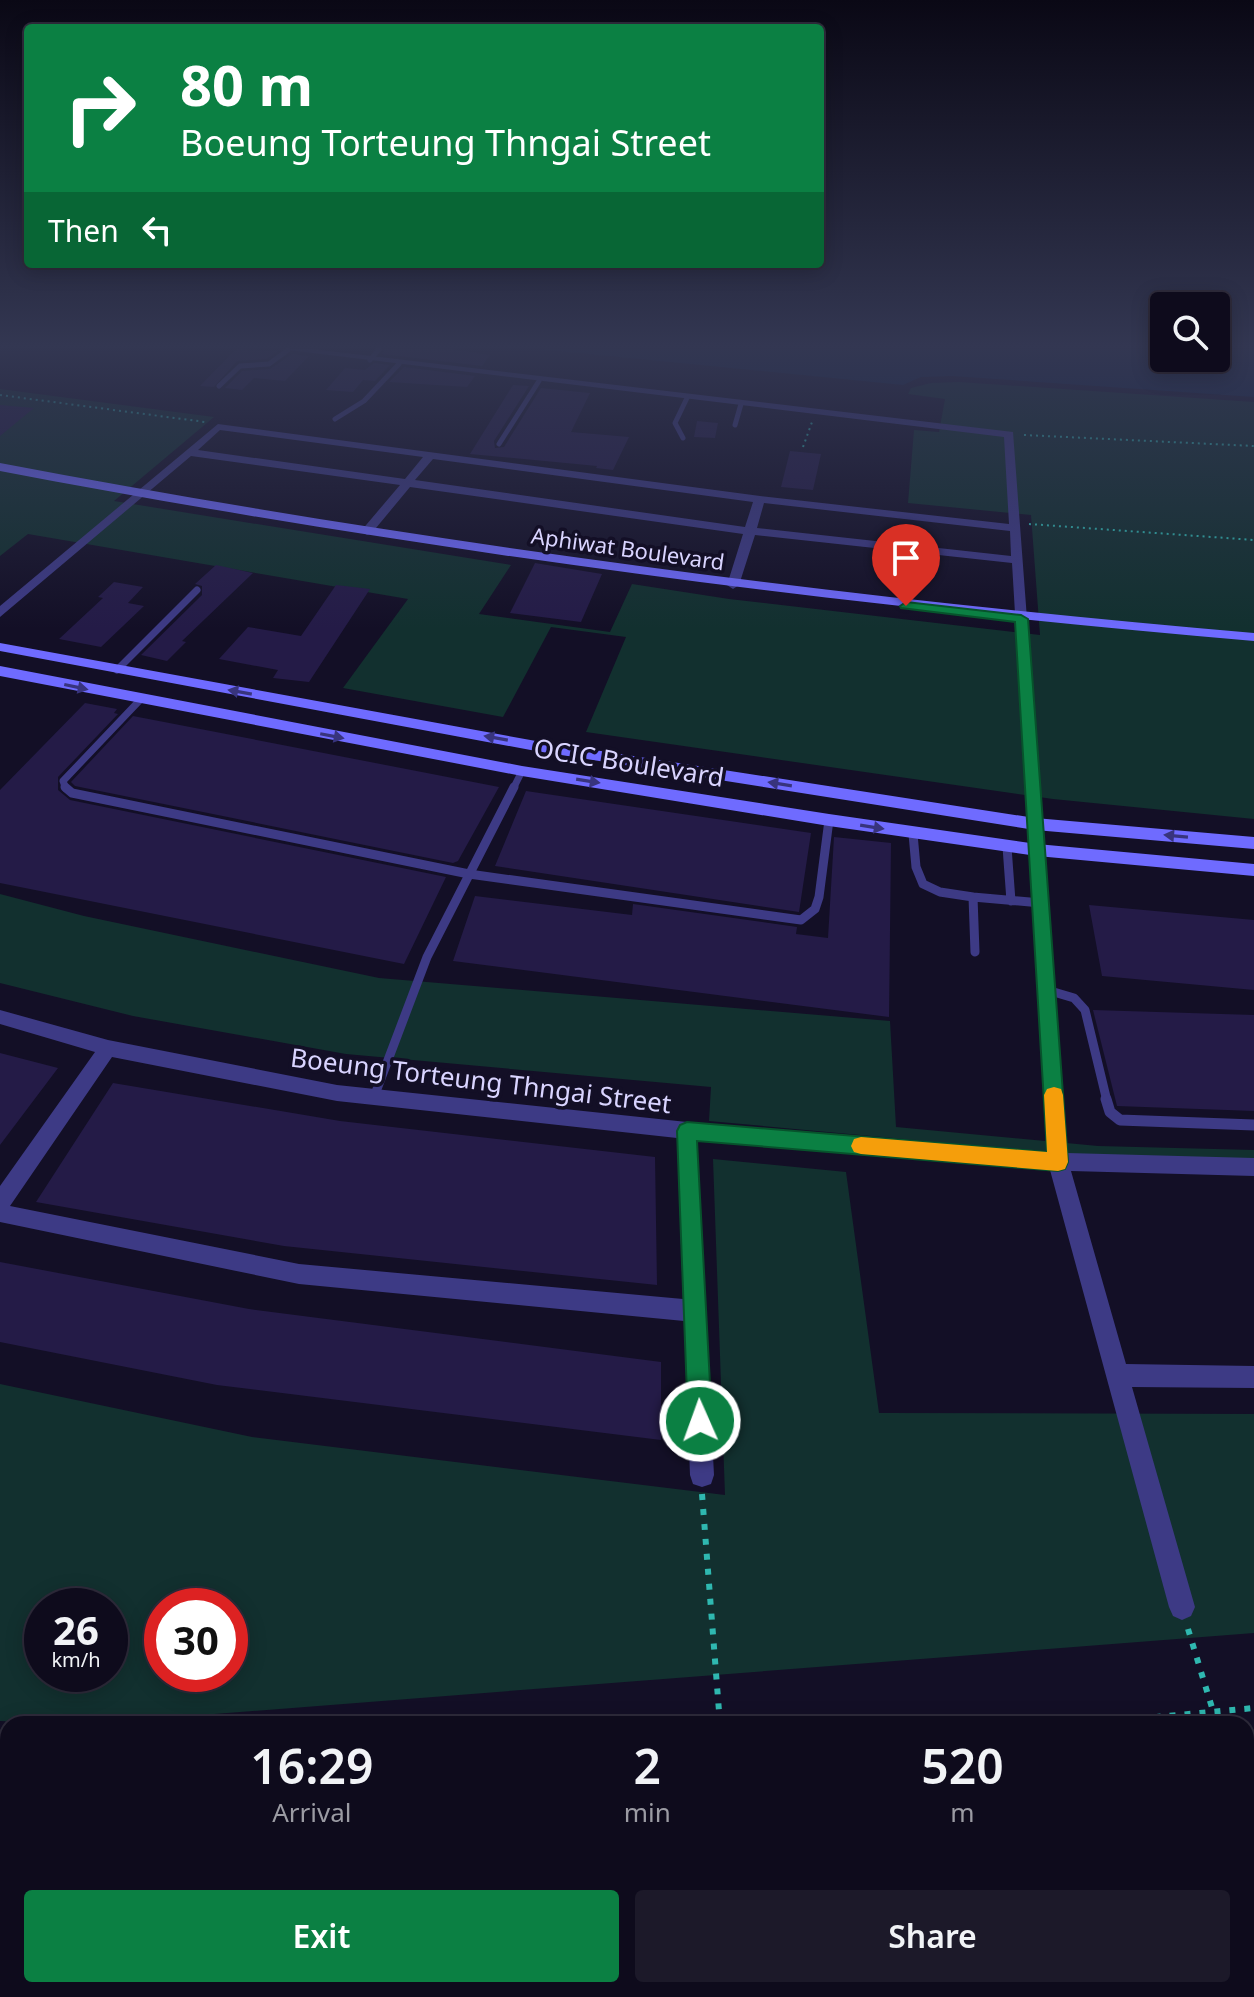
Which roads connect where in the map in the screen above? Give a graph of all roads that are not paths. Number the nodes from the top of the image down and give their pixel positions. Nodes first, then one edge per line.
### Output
1 (200, 442) edge
2 (325, 442) edge
3 (1010, 442) edge
4 (189, 452) junction
5 (429, 457) junction
6 (0, 467) edge
7 (406, 485) junction
8 (139, 494) junction
9 (760, 499) junction
10 (1016, 528) junction
11 (367, 531) junction
12 (750, 531) junction
13 (1018, 560) junction
14 (733, 585) junction
15 (197, 590) dead end
16 (0, 613) edge
17 (1021, 619) junction
18 (1254, 637) edge
19 (0, 647) edge
20 (117, 670) junction
21 (0, 671) edge
22 (140, 700) junction
23 (522, 771) junction
24 (829, 820) junction
25 (1035, 824) junction
26 (913, 834) junction
27 (1254, 843) edge
28 (1007, 847) junction
29 (1037, 850) junction
30 (1254, 870) edge
31 (469, 874) junction
32 (973, 897) junction
33 (1011, 901) junction
34 (1041, 903) junction
35 (975, 952) dead end
36 (1047, 990) junction
37 (0, 1017) edge
38 (108, 1048) junction
39 (374, 1097) junction
40 (1254, 1125) edge
41 (687, 1131) junction
42 (1058, 1162) junction
43 (1254, 1167) edge
44 (0, 1203) edge
45 (0, 1213) edge
46 (695, 1311) junction
47 (1117, 1375) junction
48 (1254, 1377) edge
49 (702, 1475) road end
50 (1182, 1607) road end

1 - 4 street
2 - 5 street
3 - 10 street
4 - 7 street
4 - 8 street
5 - 7 street
5 - 9 street
6 - 8 street, Aphiwat Boulevard
7 - 11 street
7 - 12 street
8 - 11 street, Aphiwat Boulevard
8 - 16 street
9 - 10 street
9 - 12 street
10 - 13 street
11 - 14 street, Aphiwat Boulevard
12 - 13 street
12 - 14 street
13 - 17 street
14 - 17 street, Aphiwat Boulevard
15 - 20 lane
17 - 18 street, Aphiwat Boulevard
17 - 25 street
19 - 20 street, OCIC Boulevard
25 -> 20 street, OCIC Boulevard
21 -> 22 street, OCIC Boulevard
22 -> 23 street, OCIC Boulevard
22 - 31 lane
23 -> 24 street, OCIC Boulevard
23 - 31 lane
24 -> 26 street, OCIC Boulevard
24 - 31 lane
27 -> 25 street, OCIC Boulevard
25 - 29 street
26 - 28 street, OCIC Boulevard
26 - 32 lane
28 - 29 street, OCIC Boulevard
28 - 33 lane
29 - 30 street, OCIC Boulevard
29 - 34 street
31 - 39 lane
32 - 33 lane
32 - 35 lane
33 - 34 lane
34 - 36 street
36 - 40 lane
36 - 42 street
37 - 38 street, Boeung Torteung Thngai Street
38 - 39 street, Boeung Torteung Thngai Street
38 - 44 street
39 - 41 street, Boeung Torteung Thngai Street
41 - 42 street, Boeung Torteung Thngai Street
41 - 46 street
42 - 43 street, Boeung Torteung Thngai Street
42 - 47 street
45 - 46 street
46 - 49 street
47 - 48 street
47 - 50 street

